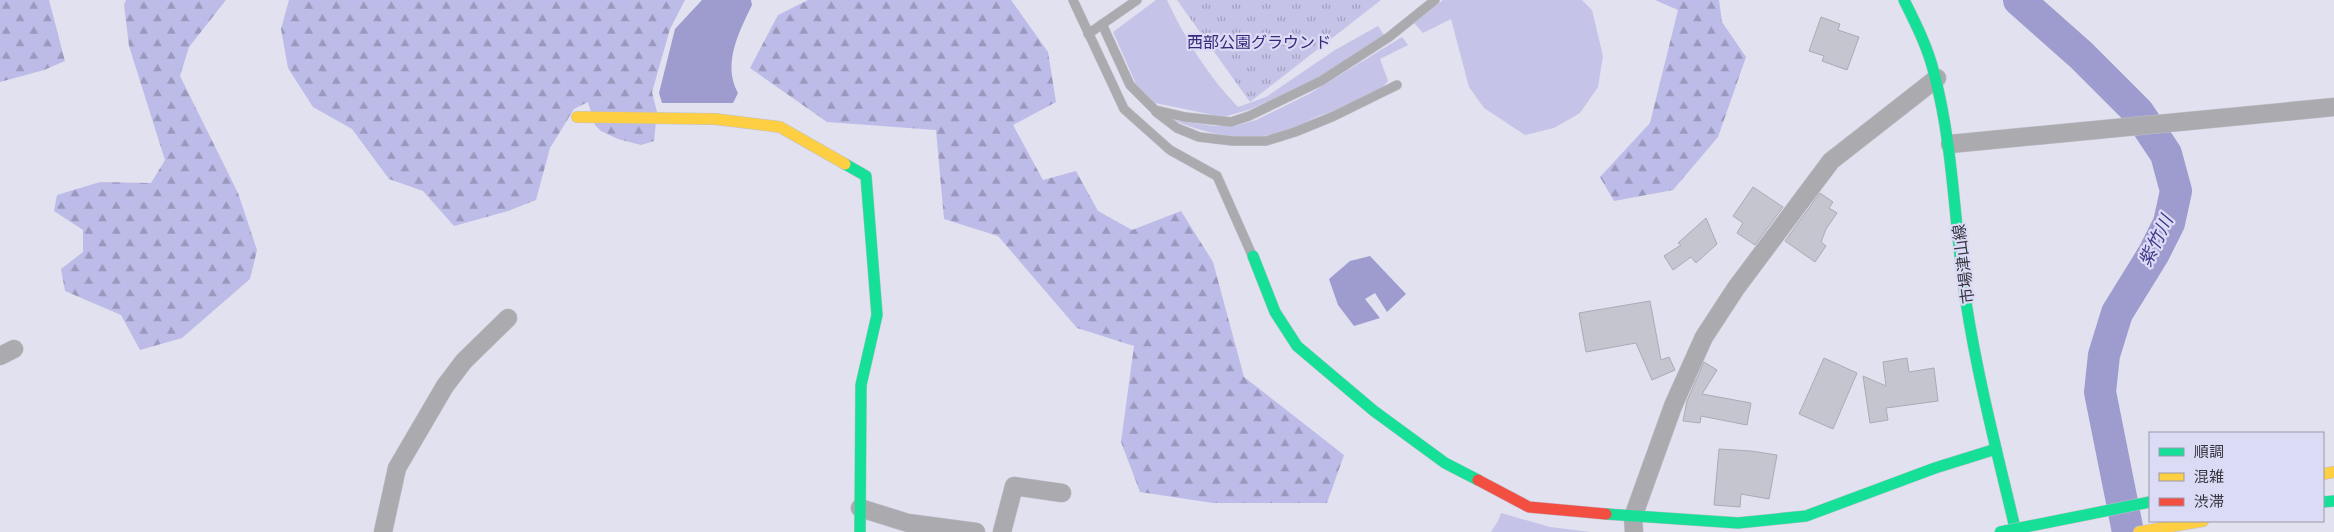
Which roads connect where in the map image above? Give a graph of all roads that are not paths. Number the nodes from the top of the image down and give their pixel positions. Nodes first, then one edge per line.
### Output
1 (1073, 0) edge
2 (1137, 0) edge
3 (1435, 0) edge
4 (1904, 0) edge
5 (1918, 0) edge
6 (1916, 21) junction
7 (1102, 24) junction
8 (1088, 34) junction
9 (1937, 78) junction
10 (1397, 85) dead end
11 (2334, 106) edge
12 (1155, 110) junction
13 (577, 117) dead end
14 (1950, 144) junction
15 (1253, 256) joint
16 (508, 318) dead end
17 (1996, 449) junction
18 (1062, 493) dead end
19 (2149, 502) edge
20 (860, 508) junction
21 (2197, 522) edge
22 (1634, 524) edge
23 (383, 532) edge
24 (860, 532) edge
25 (976, 532) edge
26 (1002, 532) edge
27 (2000, 532) edge
28 (2016, 532) edge
29 (2139, 532) edge

1 - 8 lane
2 - 7 lane
3 - 12 lane
4 - 6 main road, 市場津山線
5 - 6 street
6 - 9 main road, 市場津山線
7 - 8 lane
7 - 12 lane
8 - 15 lane
9 - 14 main road, 市場津山線
9 - 22 street
10 - 12 lane
11 - 14 street
13 - 20 main road
14 - 17 main road, 市場津山線
15 - 22 main road
16 - 23 street
17 - 22 main road
17 - 28 main road, 市場津山線
18 - 26 street
19 - 27 main road, bridge
20 - 24 main road
20 - 25 street
21 - 29 main road

